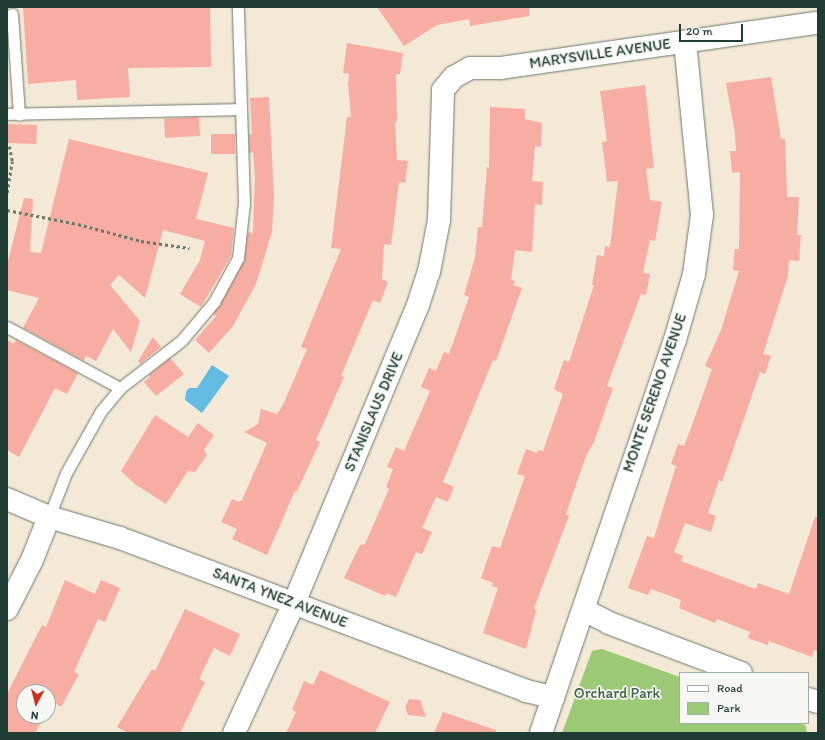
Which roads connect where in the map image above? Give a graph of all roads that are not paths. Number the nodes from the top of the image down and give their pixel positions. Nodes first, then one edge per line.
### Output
1 (238, 7) edge
2 (12, 14) dead end
3 (818, 23) edge
4 (685, 42) junction
5 (454, 77) joint
6 (240, 109) junction
7 (7, 114) edge
8 (19, 115) junction
9 (7, 327) edge
10 (120, 388) junction
11 (7, 499) edge
12 (49, 517) junction
13 (294, 603) junction
14 (7, 609) edge
15 (584, 610) junction
16 (738, 672) edge
17 (553, 697) junction
18 (234, 733) edge
19 (541, 733) edge

1 - 6 lane
2 - 8 lane
3 - 4 street, MARYSVILLE AVENUE
4 - 5 street, MARYSVILLE AVENUE
4 - 15 street, MONTE SERENO AVENUE
5 - 13 street, STANISLAUS DRIVE
6 - 8 lane
6 - 10 lane
7 - 8 lane
9 - 10 lane
10 - 12 lane
11 - 12 street, SANTA YNEZ AVENUE
12 - 13 street, SANTA YNEZ AVENUE
12 - 14 street
13 - 17 street, SANTA YNEZ AVENUE
13 - 18 street, STANISLAUS DRIVE
15 - 16 street
15 - 17 street, MONTE SERENO AVENUE
17 - 19 street, MONTE SERENO AVENUE

